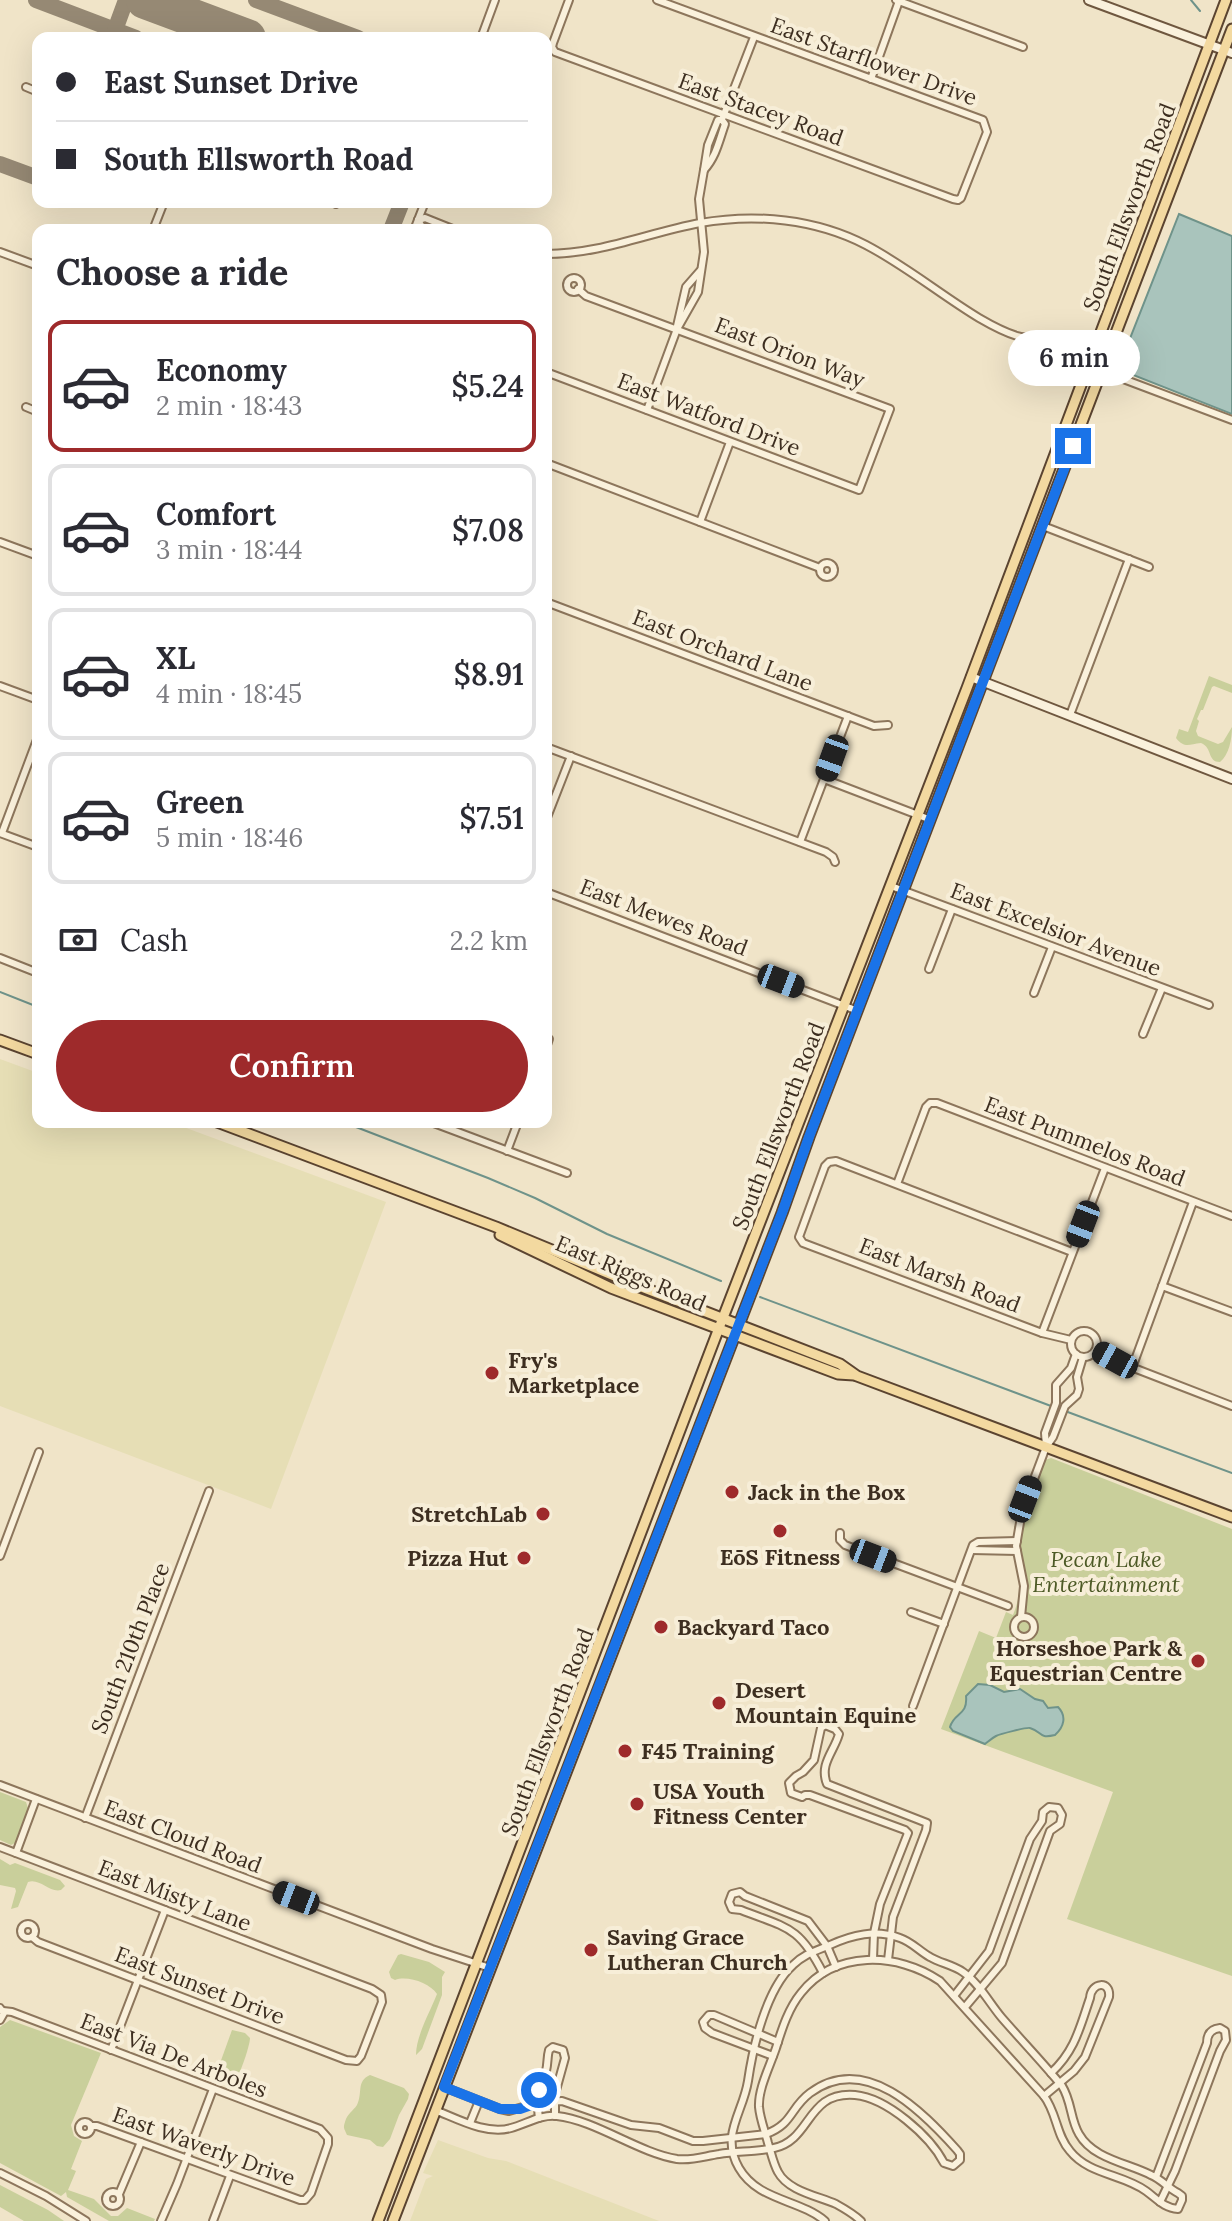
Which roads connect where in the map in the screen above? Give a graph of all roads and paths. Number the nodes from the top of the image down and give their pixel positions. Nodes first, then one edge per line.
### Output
1 (495, 0) edge
2 (569, 0) edge
3 (657, 0) edge
4 (1089, 0) edge
5 (1226, 0) edge
6 (897, 1) edge
7 (1232, 29) edge
8 (483, 32) edge
9 (754, 37) junction
10 (1210, 44) junction
11 (1023, 47) dead end
12 (1228, 51) edge
13 (871, 79) junction
14 (26, 87) dead end
15 (32, 90) edge
16 (723, 118) junction
17 (958, 200) joint
18 (423, 208) edge
19 (418, 220) junction
20 (702, 223) junction
21 (416, 224) edge
22 (420, 224) edge
23 (440, 224) edge
24 (0, 252) edge
25 (552, 254) edge
26 (32, 264) edge
27 (700, 271) junction
28 (578, 289) dead end
29 (686, 293) junction
30 (695, 296) junction
31 (677, 329) junction
32 (1090, 364) junction
33 (1103, 369) junction
34 (552, 374) edge
35 (26, 407) dead end
36 (32, 410) edge
37 (647, 410) junction
38 (1232, 420) edge
39 (730, 442) junction
40 (552, 465) edge
41 (859, 490) joint
42 (700, 522) junction
43 (1043, 526) junction
44 (0, 542) edge
45 (32, 554) edge
46 (1129, 559) junction
47 (1149, 567) dead end
48 (820, 568) dead end
49 (552, 604) edge
50 (971, 677) junction
51 (984, 682) junction
52 (0, 686) edge
53 (32, 698) edge
54 (1070, 715) junction
55 (848, 716) junction
56 (888, 725) dead end
57 (552, 749) edge
58 (32, 753) edge
59 (571, 756) junction
60 (824, 779) junction
61 (1232, 779) edge
62 (552, 805) edge
63 (918, 815) junction
64 (931, 820) junction
65 (1, 833) edge
66 (800, 842) junction
67 (32, 845) edge
68 (835, 862) dead end
69 (891, 886) junction
70 (904, 891) junction
71 (552, 894) edge
72 (952, 909) junction
73 (1052, 947) junction
74 (0, 958) edge
75 (929, 969) dead end
76 (32, 971) edge
77 (1162, 988) junction
78 (1034, 993) dead end
79 (1209, 1005) dead end
80 (845, 1006) junction
81 (858, 1011) junction
82 (1143, 1034) dead end
83 (0, 1040) edge
84 (32, 1052) edge
85 (233, 1128) edge
86 (447, 1128) edge
87 (516, 1128) edge
88 (507, 1151) junction
89 (1105, 1168) junction
90 (567, 1173) dead end
91 (897, 1184) junction
92 (1193, 1202) junction
93 (1232, 1216) edge
94 (1072, 1252) junction
95 (1162, 1286) junction
96 (1232, 1312) edge
97 (721, 1323) junction
98 (739, 1324) junction
99 (1042, 1333) junction
100 (735, 1335) junction
101 (1071, 1340) junction
102 (1096, 1350) junction
103 (1080, 1355) junction
104 (1132, 1368) junction
105 (857, 1376) junction
106 (1232, 1406) edge
107 (1046, 1447) junction
108 (39, 1452) dead end
109 (209, 1491) dead end
110 (1232, 1517) edge
111 (840, 1533) dead end
112 (1017, 1541) junction
113 (993, 1542) junction
114 (972, 1550) junction
115 (993, 1551) junction
116 (1017, 1551) junction
117 (0, 1556) edge
118 (958, 1588) junction
119 (1008, 1606) dead end
120 (911, 1612) dead end
121 (1021, 1617) dead end
122 (944, 1624) junction
123 (601, 1640) junction
124 (614, 1645) junction
125 (913, 1706) dead end
126 (548, 1778) junction
127 (562, 1781) junction
128 (0, 1785) edge
129 (36, 1799) junction
130 (85, 1818) junction
131 (0, 1847) edge
132 (16, 1853) junction
133 (165, 1910) junction
134 (874, 1933) junction
135 (891, 1935) junction
136 (32, 1937) dead end
137 (827, 1946) junction
138 (812, 1951) junction
139 (873, 1959) junction
140 (888, 1960) junction
141 (477, 1964) junction
142 (836, 1967) junction
143 (490, 1968) junction
144 (823, 1973) junction
145 (969, 1978) junction
146 (138, 1980) junction
147 (979, 1990) junction
148 (954, 1996) junction
149 (965, 2007) junction
150 (2, 2010) edge
151 (0, 2020) edge
152 (758, 2034) junction
153 (778, 2042) junction
154 (754, 2048) junction
155 (111, 2050) junction
156 (773, 2056) junction
157 (357, 2061) joint
158 (438, 2066) junction
159 (1051, 2073) junction
160 (853, 2079) junction
161 (871, 2083) junction
162 (1060, 2083) junction
163 (444, 2087) junction
164 (213, 2089) junction
165 (853, 2095) junction
166 (1044, 2096) junction
167 (867, 2097) junction
168 (479, 2101) junction
169 (555, 2101) junction
170 (537, 2103) junction
171 (435, 2110) junction
172 (555, 2116) junction
173 (539, 2118) junction
174 (470, 2123) junction
175 (91, 2126) dead end
176 (767, 2138) junction
177 (732, 2140) junction
178 (141, 2142) junction
179 (770, 2149) junction
180 (733, 2152) junction
181 (187, 2160) junction
182 (0, 2173) edge
183 (230, 2176) junction
184 (1156, 2177) junction
185 (1167, 2186) junction
186 (119, 2194) dead end
187 (305, 2200) joint
188 (1160, 2202) junction
189 (86, 2221) edge
190 (161, 2221) edge
191 (213, 2221) edge
192 (378, 2221) edge
193 (393, 2221) edge
194 (825, 2221) edge
195 (861, 2221) edge

1 - 8 street
2 - 16 street, East Stacey Road
3 - 9 street, East Starflower Drive
4 - 10 street
5 - 10 main road, South Ellsworth Road
6 - 11 street
6 - 13 street
7 - 12 main road, South Ellsworth Road
9 - 13 street, East Starflower Drive
9 - 16 street
10 - 12 street
10 - 32 main road, South Ellsworth Road
12 - 33 main road, South Ellsworth Road
13 - 17 street, East Starflower Drive
14 - 15 street
16 - 17 street, East Stacey Road
16 - 20 street
18 - 19 street
19 - 21 street
19 - 22 street
19 - 23 street
20 - 25 street
20 - 27 street
20 - 32 street
24 - 26 street
27 - 29 street
27 - 30 street
28 - 31 street, East Orion Way
29 - 30 street
29 - 31 street
30 - 31 street
31 - 37 street
31 - 41 street, East Orion Way
32 - 50 main road, South Ellsworth Road
33 - 38 street
33 - 43 main road, South Ellsworth Road
34 - 37 street, East Watford Drive
35 - 36 street
37 - 39 street, East Watford Drive
39 - 41 street, East Watford Drive
39 - 42 street
40 - 42 street
42 - 48 street
43 - 46 street
43 - 51 main road, South Ellsworth Road
44 - 45 street
46 - 47 street
46 - 54 street
49 - 55 street, East Orchard Lane
50 - 51 street
50 - 63 main road, South Ellsworth Road
51 - 54 street
51 - 64 main road, South Ellsworth Road
52 - 53 street
54 - 61 street
55 - 56 street, East Orchard Lane
55 - 60 street
57 - 59 street
58 - 65 street
59 - 62 street
59 - 66 street
60 - 63 street
60 - 66 street
63 - 64 street
63 - 69 main road, South Ellsworth Road
64 - 70 main road, South Ellsworth Road
65 - 67 street
66 - 68 street
69 - 70 street, East Excelsior Avenue
69 - 80 main road, South Ellsworth Road
70 - 72 street, East Excelsior Avenue
70 - 81 main road, South Ellsworth Road
71 - 80 street, East Mewes Road
72 - 73 street, East Excelsior Avenue
72 - 75 street
73 - 77 street, East Excelsior Avenue
73 - 78 street
74 - 76 street
77 - 79 street, East Excelsior Avenue
77 - 82 street
80 - 81 street, East Mewes Road
80 - 97 main road, South Ellsworth Road
81 - 98 main road, South Ellsworth Road
83 - 84 main road
85 - 97 main road, East Riggs Road
86 - 88 street
87 - 88 street
88 - 90 street
89 - 91 street, East Pummelos Road
89 - 92 street, East Pummelos Road
89 - 94 street
91 - 94 street
91 - 99 street, East Marsh Road
92 - 93 street, East Pummelos Road
92 - 95 street
94 - 99 street
95 - 96 street
95 - 104 street
97 - 98 main road, East Riggs Road
97 - 100 main road, East Riggs Road
97 - 123 main road, South Ellsworth Road
98 - 100 main road, South Ellsworth Road
98 - 105 main road, East Riggs Road
99 - 101 street, East Marsh Road
100 - 105 main road, East Riggs Road
100 - 124 main road, South Ellsworth Road
101 - 102 street, East Marsh Road
101 - 103 street
102 - 103 street
102 - 104 street, East Marsh Road
103 - 107 street
103 - 107 street
104 - 106 street, East Marsh Road
105 - 107 main road, East Riggs Road
107 - 110 main road, East Riggs Road
107 - 112 street
108 - 117 street
109 - 130 street, South 210th Place
111 - 118 street
112 - 113 street
112 - 116 street
113 - 114 street
113 - 115 street
114 - 115 street
114 - 118 street
115 - 116 street
116 - 121 street
118 - 119 street
118 - 122 street
120 - 122 street
122 - 125 street
123 - 124 main road
123 - 126 main road, South Ellsworth Road
124 - 127 main road, South Ellsworth Road
126 - 127 main road
126 - 141 main road, South Ellsworth Road
127 - 143 main road, South Ellsworth Road
128 - 129 street, East Cloud Road
129 - 130 street, East Cloud Road
129 - 132 street
130 - 141 street, East Cloud Road
131 - 132 street, East Misty Lane
132 - 133 street, East Misty Lane
133 - 146 street
133 - 157 street, East Misty Lane
134 - 135 street
134 - 135 street
134 - 137 street
134 - 139 street
135 - 140 street
135 - 145 street
136 - 146 street, East Sunset Drive
137 - 138 street
137 - 138 street
137 - 142 street
138 - 144 street
138 - 152 street
139 - 140 street
139 - 142 street
140 - 148 street
141 - 143 street, East Cloud Road
141 - 158 main road, South Ellsworth Road
142 - 144 street
143 - 163 main road, South Ellsworth Road
144 - 153 street
145 - 147 street
145 - 147 street
145 - 148 street
146 - 155 street
146 - 157 street, East Sunset Drive
147 - 149 street
147 - 159 street
148 - 149 street
149 - 166 street
150 - 151 street, East Via De Arboles
150 - 155 street, East Via De Arboles
152 - 153 street
152 - 154 street
152 - 154 street
153 - 156 street
154 - 156 street
154 - 177 street
155 - 164 street, East Via De Arboles
156 - 176 street
158 - 171 main road
158 - 192 main road, South Ellsworth Road
159 - 162 street
159 - 162 street
160 - 161 street
160 - 165 street
160 - 176 street
161 - 167 street
161 - 167 street
162 - 166 street
162 - 184 street
163 - 168 street
163 - 171 main road, South Ellsworth Road
164 - 181 street
164 - 187 street, East Via De Arboles
165 - 167 street
165 - 179 street
166 - 188 street
168 - 170 street
168 - 174 street
169 - 170 street
169 - 170 street
169 - 172 street
169 - 177 street
170 - 173 street
171 - 174 street
171 - 193 main road, South Ellsworth Road
172 - 173 street
172 - 180 street
173 - 174 street
175 - 178 street, East Waverly Drive
176 - 177 street
176 - 179 street
177 - 180 street
178 - 181 street, East Waverly Drive
178 - 186 street
179 - 180 street
179 - 195 street
180 - 194 street
181 - 183 street, East Waverly Drive
181 - 190 street
182 - 189 street
183 - 187 street, East Waverly Drive
183 - 191 street
184 - 185 street
184 - 185 street
185 - 188 street
185 - 188 street

